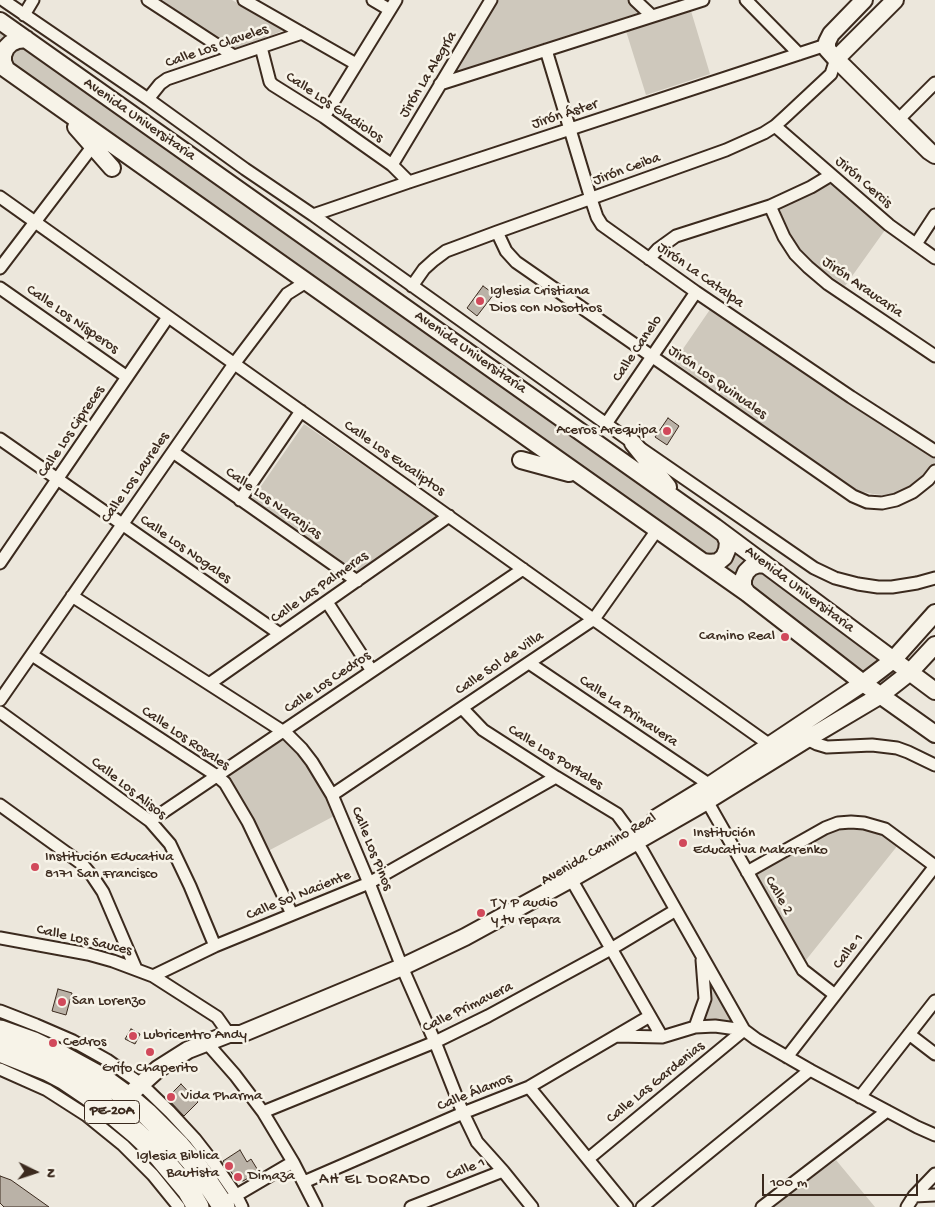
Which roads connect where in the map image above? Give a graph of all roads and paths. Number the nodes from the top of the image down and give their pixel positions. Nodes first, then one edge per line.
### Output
1 (3, 0) edge
2 (34, 0) edge
3 (148, 0) edge
4 (244, 0) edge
5 (373, 0) edge
6 (491, 0) edge
7 (635, 0) edge
8 (703, 0) edge
9 (746, 0) edge
10 (865, 0) edge
11 (895, 0) edge
12 (393, 5) edge
13 (881, 14) junction
14 (24, 15) junction
15 (652, 16) junction
16 (0, 21) edge
17 (302, 33) junction
18 (26, 40) junction
19 (826, 45) junction
20 (261, 47) junction
21 (546, 50) junction
22 (799, 54) junction
23 (234, 56) junction
24 (836, 59) junction
25 (356, 64) junction
26 (3, 67) edge
27 (935, 83) edge
28 (440, 84) junction
29 (148, 99) junction
30 (58, 107) junction
31 (324, 117) junction
32 (898, 120) junction
33 (775, 126) junction
34 (570, 129) junction
35 (89, 152) dead end
36 (935, 155) edge
37 (392, 165) junction
38 (112, 168) dead end
39 (831, 175) junction
40 (409, 182) junction
41 (0, 197) edge
42 (591, 199) junction
43 (770, 206) junction
44 (313, 214) junction
45 (935, 215) edge
46 (35, 222) junction
47 (497, 232) junction
48 (916, 244) junction
49 (935, 258) edge
50 (649, 259) junction
51 (0, 268) edge
52 (306, 282) junction
53 (412, 286) junction
54 (0, 288) edge
55 (696, 292) junction
56 (168, 317) junction
57 (652, 356) junction
58 (935, 356) edge
59 (234, 364) junction
60 (127, 377) junction
61 (301, 411) junction
62 (606, 424) junction
63 (0, 438) edge
64 (633, 443) junction
65 (173, 452) junction
66 (935, 452) edge
67 (521, 460) dead end
68 (935, 471) edge
69 (582, 477) junction
70 (58, 479) junction
71 (240, 500) junction
72 (678, 501) junction
73 (449, 516) junction
74 (122, 524) junction
75 (657, 530) junction
76 (725, 535) junction
77 (703, 562) junction
78 (0, 563) edge
79 (766, 565) junction
80 (523, 569) junction
81 (935, 578) edge
82 (357, 581) junction
83 (746, 593) junction
84 (72, 596) junction
85 (327, 602) junction
86 (935, 613) edge
87 (594, 619) junction
88 (280, 634) junction
89 (935, 645) edge
90 (32, 655) junction
91 (893, 660) junction
92 (529, 663) junction
93 (372, 671) junction
94 (909, 673) junction
95 (863, 683) junction
96 (209, 684) junction
97 (935, 691) edge
98 (881, 695) junction
99 (0, 700) edge
100 (462, 708) junction
101 (0, 712) edge
102 (282, 732) junction
103 (803, 732) junction
104 (935, 734) edge
105 (770, 744) junction
106 (935, 765) edge
107 (217, 776) junction
108 (556, 777) junction
109 (710, 785) junction
110 (332, 795) junction
111 (707, 801) junction
112 (0, 805) edge
113 (150, 821) junction
114 (634, 837) junction
115 (935, 866) edge
116 (747, 872) junction
117 (571, 879) junction
118 (369, 883) junction
119 (676, 910) junction
120 (292, 914) junction
121 (0, 938) edge
122 (215, 946) junction
123 (611, 949) junction
124 (702, 956) junction
125 (400, 962) junction
126 (136, 969) junction
127 (154, 976) junction
128 (835, 995) junction
129 (935, 1001) edge
130 (0, 1011) edge
131 (650, 1016) junction
132 (695, 1027) junction
133 (744, 1030) junction
134 (0, 1031) edge
135 (229, 1034) junction
136 (909, 1034) junction
137 (617, 1036) junction
138 (662, 1037) junction
139 (206, 1042) junction
140 (435, 1042) junction
141 (0, 1051) edge
142 (935, 1054) edge
143 (787, 1057) junction
144 (0, 1069) edge
145 (810, 1070) junction
146 (529, 1087) junction
147 (134, 1090) junction
148 (860, 1097) junction
149 (887, 1111) junction
150 (264, 1112) junction
151 (463, 1113) junction
152 (935, 1135) edge
153 (588, 1159) junction
154 (293, 1162) junction
155 (503, 1171) junction
156 (935, 1174) edge
157 (304, 1182) junction
158 (914, 1196) junction
159 (935, 1196) edge
160 (231, 1203) edge
161 (179, 1207) edge
162 (198, 1207) edge
163 (316, 1207) edge
164 (411, 1207) edge
165 (532, 1207) edge
166 (627, 1207) edge
167 (642, 1207) edge
168 (762, 1207) edge
169 (908, 1207) edge

1 - 14 street, Avenida Universitaria
2 - 14 street
3 - 23 street
4 - 17 street
5 - 12 street
6 - 28 street, Jirón La Alegría
7 - 15 street
8 - 15 street
9 - 22 street
10 - 13 main road
10 - 19 main road
11 - 13 main road
12 - 25 street
13 - 24 main road
14 - 29 street, Avenida Universitaria
15 - 21 street
16 - 18 main road, Avenida Universitaria
17 - 20 street, Calle Los Claveles
17 - 25 street
18 - 26 main road
18 - 72 main road, Avenida Universitaria
19 - 22 street, Jirón Áster
19 - 24 main road
20 - 23 street, Calle Los Claveles
20 - 31 street, Calle Los Gladiolos
21 - 28 street
21 - 34 street, Jirón La Catalpa
22 - 34 street, Jirón Áster
23 - 29 street, Calle Los Claveles
24 - 32 main road
24 - 33 street, Jirón Ceiba
25 - 31 street
26 - 30 main road
27 - 32 street
28 - 37 street, Jirón La Alegría
29 - 44 street, Avenida Universitaria
30 - 38 main road
30 - 52 main road
31 - 37 street, Calle Los Gladiolos
32 - 36 main road
33 - 39 street, Jirón Cercis
33 - 42 street, Jirón Ceiba
34 - 40 street, Jirón Áster
34 - 42 street, Jirón La Catalpa
35 - 46 street
37 - 40 street, Calle Los Gladiolos
39 - 43 street
39 - 48 street, Jirón Cercis
40 - 44 street, Jirón Áster
41 - 46 street, Calle Los Eucaliptos
42 - 47 street, Jirón Ceiba
42 - 50 street, Jirón La Catalpa
43 - 50 street
43 - 58 street, Jirón Araucaria
44 - 53 street, Avenida Universitaria
45 - 48 street
46 - 51 street
46 - 56 street, Calle Los Eucaliptos
47 - 53 street, Jirón Ceiba
47 - 57 street, Jirón Los Quinuales
48 - 49 street, Jirón Cercis
50 - 55 street, Jirón La Catalpa
52 - 59 street, Calle Los Laureles
52 - 69 main road
53 - 62 street, Avenida Universitaria
54 - 60 street, Calle Los Nísperos
55 - 57 street, Calle Canelo
55 - 66 street, Jirón La Catalpa
56 - 59 street, Calle Los Eucaliptos
56 - 60 street, Calle Los Cipreces
57 - 62 street, Calle Canelo
57 - 68 street, Jirón Los Quinuales
59 - 61 street, Calle Los Eucaliptos
59 - 65 street, Calle Los Laureles
60 - 70 street, Calle Los Cipreces
61 - 71 street
61 - 73 street, Calle Los Eucaliptos
62 - 64 street, Avenida Universitaria
63 - 70 street, Calle Los Nogales
64 - 72 main road
64 - 81 street, Avenida Universitaria
65 - 71 street, Calle Los Naranjas
65 - 74 street, Calle Los Laureles
67 - 69 main road
69 - 75 main road
70 - 74 street, Calle Los Nogales
70 - 78 street, Calle Los Cipreces
71 - 82 street, Calle Los Naranjas
72 - 76 main road, Avenida Universitaria
73 - 80 street, Calle Los Eucaliptos
73 - 82 street, Calle Las Palmeras
74 - 84 street, Calle Los Laureles
74 - 88 street, Calle Los Nogales
75 - 77 main road
75 - 87 street, Calle Sol de Villa
76 - 77 main road
76 - 79 main road, Avenida Universitaria
77 - 83 main road
79 - 83 main road
79 - 91 main road, Avenida Universitaria
80 - 87 street, Calle Los Eucaliptos
80 - 93 street, Calle Los Cedros
82 - 85 street, Calle Las Palmeras
83 - 95 main road
84 - 90 street, Calle Los Laureles
84 - 96 street, Calle Los Pinos
85 - 88 street, Calle Las Palmeras
85 - 93 street
86 - 91 main road, Avenida Camino Real
87 - 92 street, Calle Sol de Villa
87 - 105 street, Calle Los Eucaliptos
88 - 96 street, Calle Las Palmeras
89 - 94 main road, Avenida Camino Real
90 - 99 street, Calle Los Laureles
90 - 107 street, Calle Los Rosales
91 - 94 main road, Avenida Universitaria
91 - 95 main road, Avenida Camino Real
92 - 100 street, Calle Sol de Villa
92 - 109 street, Calle La Primavera
93 - 102 street, Calle Los Cedros
94 - 97 main road, Avenida Universitaria
94 - 98 main road, Avenida Camino Real
95 - 98 main road
95 - 103 main road, Avenida Camino Real
96 - 102 street, Calle Los Pinos
98 - 103 main road, Avenida Camino Real
98 - 104 main road
100 - 108 street, Calle Los Portales
100 - 110 street, Calle Sol de Villa
101 - 113 street, Calle Los Alisos
102 - 107 street, Calle Los Cedros
102 - 110 street, Calle Los Pinos
103 - 105 main road, Avenida Camino Real
103 - 106 street
103 - 111 main road, Avenida Camino Real
105 - 109 main road, Avenida Camino Real
107 - 113 street, Calle Los Cedros
107 - 120 street, Calle Los Rosales
108 - 114 street, Calle Los Portales
108 - 118 street, Calle Sol Naciente
109 - 114 main road, Avenida Camino Real
110 - 118 street, Calle Los Pinos
111 - 114 main road, Avenida Camino Real
111 - 116 street, Calle 2
112 - 126 street
113 - 122 street, Calle Los Alisos
114 - 117 main road, Avenida Camino Real
114 - 119 street, Calle Los Portales
114 - 125 main road, Avenida Camino Real
115 - 116 street
115 - 128 street, Calle 1
116 - 128 street, Calle 2
117 - 123 street
117 - 125 main road, Avenida Camino Real
118 - 120 street, Calle Sol Naciente
118 - 125 street, Calle Los Pinos
119 - 123 street, Calle Primavera
119 - 124 street, Calle Los Portales
120 - 122 street, Calle Sol Naciente
121 - 126 street, Calle Los Sauces
122 - 127 street, Calle Sol Naciente
123 - 131 street
123 - 140 street, Calle Primavera
124 - 132 street
124 - 133 street, Calle Los Portales
125 - 135 main road, Avenida Camino Real
125 - 140 street, Calle Los Pinos
126 - 127 street, Calle Los Sauces
127 - 135 street, Calle Los Sauces
128 - 143 street, Calle 1
129 - 136 street
130 - 147 street
131 - 137 street, Calle Álamos
131 - 138 street
132 - 133 street
132 - 138 street
133 - 143 street
133 - 153 street, Calle Las Gardenias
134 - 147 highway, PE-20A
135 - 139 main road, Avenida Camino Real
136 - 142 street
136 - 148 street
137 - 138 street
137 - 146 street, Calle Álamos
139 - 147 main road, Avenida Camino Real
139 - 150 street
140 - 150 street, Calle Primavera
140 - 151 street, Calle Los Pinos
141 - 162 highway, PE-20A
143 - 145 street
144 - 161 street
145 - 148 street
145 - 167 street
146 - 151 street, Calle Álamos
146 - 153 street
147 - 160 highway, PE-20A
148 - 149 street
149 - 152 street
149 - 168 street
150 - 154 street
151 - 155 street, Calle Los Pinos
151 - 157 street, Calle Álamos
153 - 166 street
154 - 157 street
154 - 160 street
155 - 164 street, Calle 1
155 - 165 street, Calle Los Pinos
156 - 158 street
157 - 163 street
158 - 159 street
158 - 169 street

